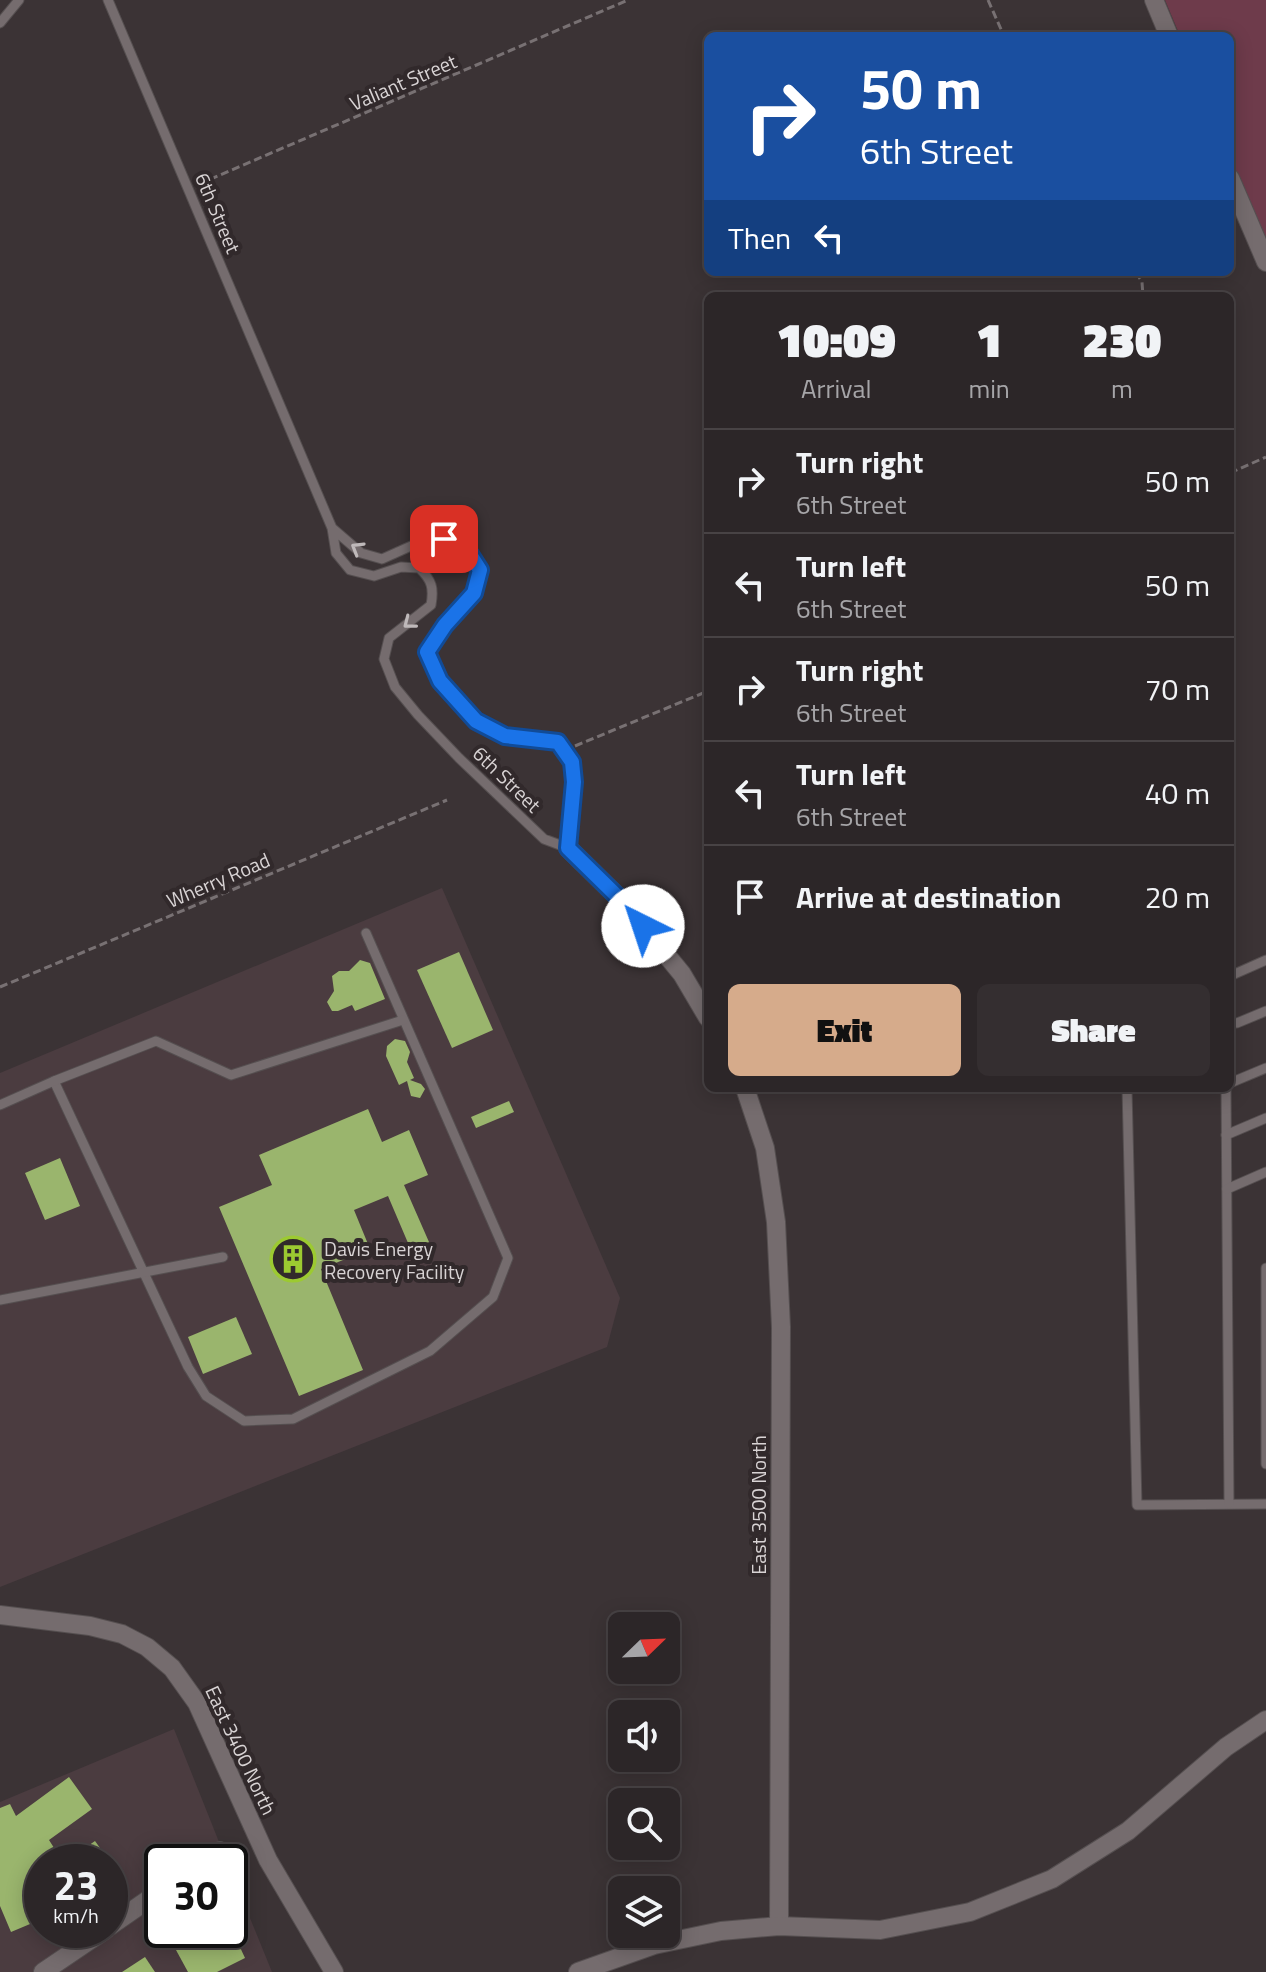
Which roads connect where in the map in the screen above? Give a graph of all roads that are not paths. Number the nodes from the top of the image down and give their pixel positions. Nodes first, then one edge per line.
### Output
1 (19, 0) edge
2 (108, 0) edge
3 (1154, 0) edge
4 (0, 23) edge
5 (1167, 32) edge
6 (1234, 187) edge
7 (1266, 262) edge
8 (332, 528) junction
9 (568, 848) junction
10 (366, 933) dead end
11 (1266, 960) edge
12 (1234, 974) edge
13 (1266, 1011) edge
14 (704, 1012) edge
15 (403, 1020) junction
16 (1234, 1023) edge
17 (1266, 1068) edge
18 (54, 1081) junction
19 (1234, 1081) edge
20 (746, 1092) edge
21 (1127, 1092) edge
22 (1226, 1092) edge
23 (0, 1105) edge
24 (1266, 1118) edge
25 (1226, 1135) junction
26 (1266, 1172) edge
27 (1227, 1189) junction
28 (223, 1257) dead end
29 (1266, 1268) edge
30 (144, 1273) junction
31 (0, 1300) edge
32 (1266, 1464) edge
33 (1229, 1503) junction
34 (1266, 1504) edge
35 (0, 1615) edge
36 (1266, 1720) edge
37 (779, 1926) junction
38 (78, 1948) edge
39 (43, 1972) edge
40 (334, 1972) edge
41 (578, 1972) edge

1 - 4 lane
2 - 8 lane, 6th Street
3 - 5 street
6 - 7 street
8 -> 9 lane, 6th Street
9 -> 8 lane, 6th Street
9 - 14 street
10 - 15 lane
11 - 12 lane
13 - 16 lane
15 - 18 lane
15 - 30 lane
17 - 19 lane
18 - 23 lane
18 - 30 lane
20 - 37 street, East 3500 North
21 - 33 lane
22 - 25 lane
24 - 25 lane
25 - 27 lane
26 - 27 lane
27 - 33 lane
28 - 30 lane
29 - 32 lane
30 - 31 lane
33 - 34 lane
35 - 40 street, East 3400 North
36 - 37 street
37 - 41 street
38 - 39 street

